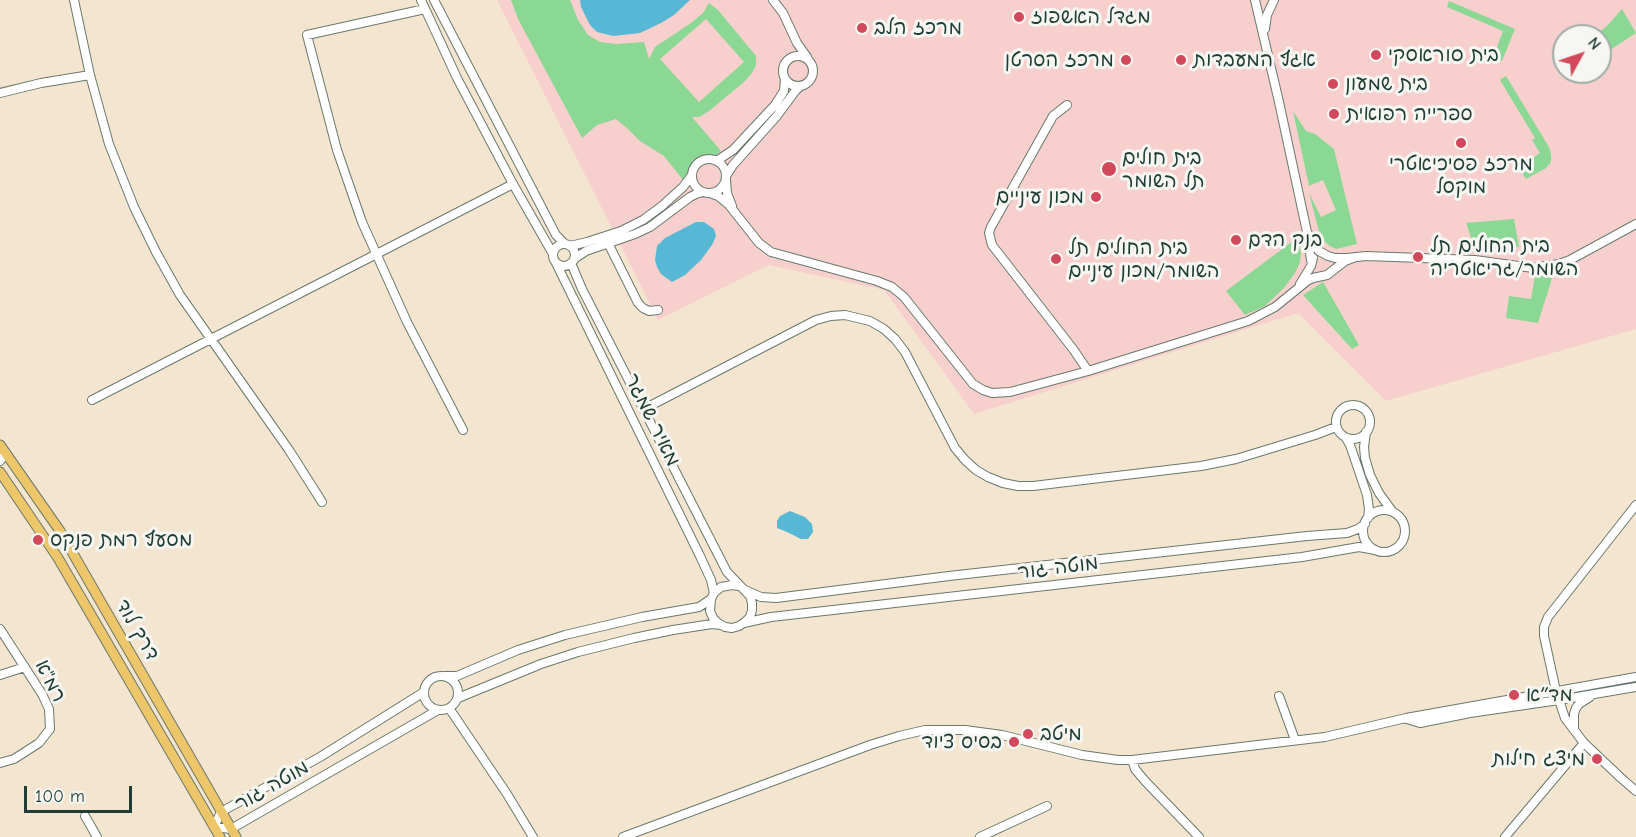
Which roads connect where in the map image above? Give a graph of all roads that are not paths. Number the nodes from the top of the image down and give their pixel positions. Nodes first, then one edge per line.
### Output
1 (74, 0) edge
2 (421, 0) edge
3 (434, 0) edge
4 (773, 0) edge
5 (1255, 0) edge
6 (1274, 0) edge
7 (425, 9) junction
8 (792, 33) junction
9 (1264, 39) junction
10 (788, 58) junction
11 (807, 59) junction
12 (472, 70) junction
13 (90, 75) junction
14 (457, 78) junction
15 (785, 80) junction
16 (801, 86) junction
17 (0, 93) edge
18 (1067, 105) dead end
19 (714, 160) junction
20 (692, 175) junction
21 (726, 177) junction
22 (513, 184) junction
23 (706, 193) junction
24 (734, 210) junction
25 (1636, 224) edge
26 (1307, 232) junction
27 (608, 243) junction
28 (567, 245) junction
29 (376, 254) junction
30 (1326, 255) junction
31 (1356, 257) junction
32 (555, 258) junction
33 (573, 261) junction
34 (1311, 263) junction
35 (1330, 271) junction
36 (1322, 276) junction
37 (1300, 285) junction
38 (658, 310) dead end
39 (210, 339) junction
40 (1088, 371) junction
41 (92, 400) dead end
42 (644, 409) junction
43 (1336, 427) junction
44 (463, 430) dead end
45 (1366, 432) junction
46 (1346, 438) junction
47 (2, 454) edge
48 (2, 476) edge
49 (322, 502) dead end
50 (1636, 505) edge
51 (1392, 511) junction
52 (1366, 521) junction
53 (1376, 550) junction
54 (742, 588) junction
55 (712, 596) junction
56 (744, 623) junction
57 (721, 625) junction
58 (0, 629) edge
59 (25, 667) junction
60 (0, 675) edge
61 (444, 676) junction
62 (1636, 677) edge
63 (1636, 687) edge
64 (1556, 691) junction
65 (424, 692) junction
66 (1594, 694) junction
67 (1279, 696) dead end
68 (458, 698) junction
69 (1559, 700) junction
70 (449, 708) junction
71 (438, 710) junction
72 (1406, 718) junction
73 (1574, 730) junction
74 (1295, 741) junction
75 (1584, 743) junction
76 (1132, 760) junction
77 (0, 763) edge
78 (1636, 791) edge
79 (1047, 806) dead end
80 (221, 812) junction
81 (86, 816) dead end
82 (214, 827) junction
83 (234, 833) edge
84 (97, 837) edge
85 (220, 837) edge
86 (533, 837) edge
87 (623, 837) edge
88 (980, 837) edge
89 (1199, 837) edge
90 (1505, 837) edge

1 - 13 street
2 - 7 street, מאיר שמגר
3 - 12 street
4 - 8 street
5 - 6 street
5 - 9 street
6 - 9 street
7 - 14 street, מאיר שמגר
7 - 29 street
8 - 10 street
8 - 11 street
9 - 26 street
10 - 11 street
10 - 15 street
11 - 16 street
12 - 14 street
12 - 28 street
13 - 17 street
13 - 39 street
14 - 22 street, מאיר שמגר
15 - 16 street
15 - 19 street
16 - 21 street
18 - 40 street
19 - 20 street
19 - 21 street
20 - 23 street
20 - 28 street
21 - 23 street
21 - 24 street
22 - 29 street
22 - 32 street, מאיר שמגר
23 - 24 street
23 - 27 street
24 - 40 street
25 - 31 street
26 - 30 street
26 - 34 street
27 - 33 street
27 - 38 street
28 - 32 street
28 - 33 street
29 - 39 street
29 - 44 street
30 - 31 street
30 - 34 street
30 - 35 street
31 - 35 street
32 - 33 street
32 - 55 street, מאיר שמגר
33 - 42 street, מאיר שמגר
34 - 36 street
34 - 37 street
35 - 36 street
36 - 37 street
37 - 40 street
39 - 41 street
39 - 49 street
42 - 43 street
42 - 54 street, מאיר שמגר
43 - 45 street
43 - 46 street
45 - 46 street
45 - 51 street
46 - 52 street
47 - 80 main road, דרך לוד
48 - 82 main road, דרך לוד
50 - 64 street
51 - 52 street, מוטה גור
51 - 53 street, מוטה גור
52 - 53 street
52 - 54 street, מוטה גור
53 - 56 street, מוטה גור
54 - 55 street
54 - 56 street
55 - 57 street
55 - 61 street
56 - 57 street
57 - 68 street
58 - 59 street, רמ"א
59 - 60 street
59 - 77 street, רמ"א
61 - 65 street
61 - 68 street
62 - 64 street
63 - 66 street
64 - 69 street
64 - 72 street
65 - 71 street
65 - 80 street, מוטה גור
66 - 69 street
66 - 73 street
67 - 74 street
68 - 70 street
69 - 72 street
69 - 73 street
70 - 71 street
70 - 86 street
71 - 83 street, מוטה גור
72 - 74 street
73 - 75 street
74 - 76 street
75 - 78 street
75 - 90 street
76 - 87 street
76 - 89 street
79 - 88 street
80 - 82 street, מוטה גור
80 - 83 main road, דרך לוד
81 - 84 street
82 - 83 street, מוטה גור
82 - 85 main road, דרך לוד

